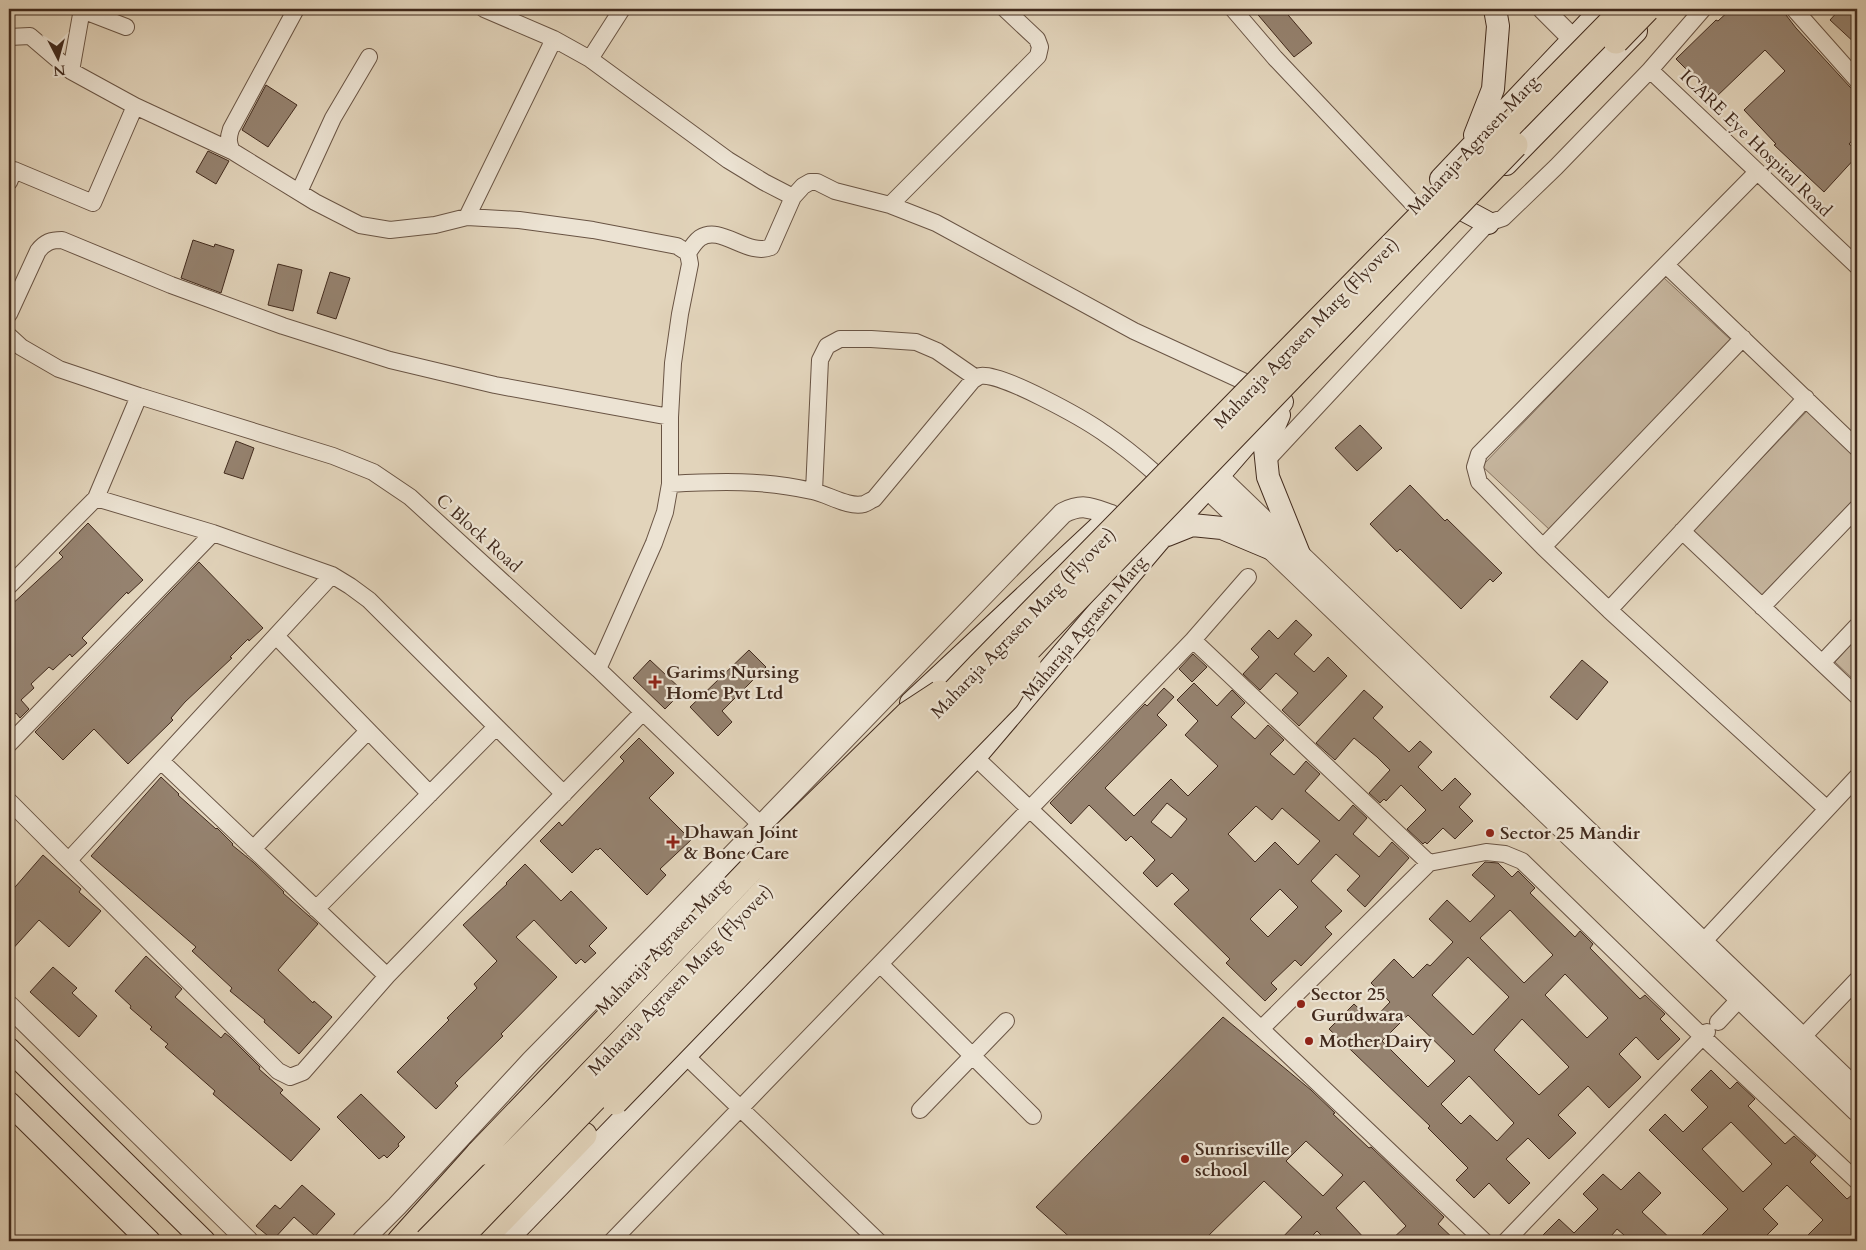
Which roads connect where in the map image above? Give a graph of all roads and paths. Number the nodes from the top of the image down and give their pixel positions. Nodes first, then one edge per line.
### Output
1 (296, 9) edge
2 (484, 9) edge
3 (622, 9) edge
4 (1005, 9) edge
5 (1233, 9) edge
6 (1496, 9) edge
7 (1543, 9) edge
8 (1624, 9) edge
9 (1647, 9) edge
10 (1657, 9) edge
11 (1703, 9) edge
12 (1794, 9) edge
13 (82, 10) edge
14 (1595, 11) edge
15 (126, 27) dead end
16 (9, 37) edge
17 (1574, 38) junction
18 (554, 39) junction
19 (1623, 44) junction
20 (368, 57) dead end
21 (590, 59) junction
22 (1599, 69) junction
23 (71, 70) junction
24 (1650, 70) junction
25 (1855, 74) edge
26 (135, 106) junction
27 (1472, 146) junction
28 (234, 152) junction
29 (1757, 172) junction
30 (9, 182) edge
31 (299, 192) junction
32 (793, 197) junction
33 (890, 205) junction
34 (1416, 207) junction
35 (1462, 209) junction
36 (467, 217) junction
37 (1488, 223) junction
38 (688, 253) junction
39 (1666, 265) junction
40 (1857, 266) edge
41 (9, 314) edge
42 (9, 336) edge
43 (1743, 338) junction
44 (976, 378) junction
45 (1245, 382) junction
46 (139, 396) junction
47 (1288, 396) junction
48 (1806, 398) junction
49 (670, 417) junction
50 (1857, 448) edge
51 (1266, 461) junction
52 (1155, 473) junction
53 (1213, 482) junction
54 (670, 484) junction
55 (814, 491) junction
56 (96, 498) junction
57 (1857, 508) edge
58 (1111, 515) junction
59 (1682, 531) junction
60 (213, 533) junction
61 (1160, 538) junction
62 (1543, 547) junction
63 (1272, 549) junction
64 (1299, 554) junction
65 (332, 576) junction
66 (1248, 577) dead end
67 (9, 586) edge
68 (1762, 607) junction
69 (1608, 610) junction
70 (1053, 624) junction
71 (1857, 626) edge
72 (276, 636) junction
73 (1192, 640) junction
74 (1822, 663) junction
75 (980, 665) junction
76 (598, 669) junction
77 (1857, 696) edge
78 (642, 713) junction
79 (496, 728) junction
80 (368, 731) junction
81 (9, 744) edge
82 (974, 757) junction
83 (161, 762) junction
84 (1857, 777) edge
85 (430, 794) junction
86 (564, 794) junction
87 (9, 801) edge
88 (1029, 809) junction
89 (1827, 809) junction
90 (765, 830) junction
91 (253, 849) junction
92 (70, 860) junction
93 (1429, 863) junction
94 (838, 897) junction
95 (316, 909) junction
96 (1703, 942) junction
97 (880, 964) junction
98 (387, 976) junction
99 (1857, 980) edge
100 (1745, 993) junction
101 (9, 1006) edge
102 (1006, 1021) dead end
103 (1261, 1029) junction
104 (1709, 1031) junction
105 (1797, 1043) junction
106 (9, 1049) edge
107 (686, 1056) junction
108 (973, 1056) junction
109 (1857, 1090) edge
110 (9, 1103) edge
111 (740, 1109) junction
112 (920, 1110) dead end
113 (1857, 1112) edge
114 (1033, 1116) dead end
115 (1857, 1181) edge
116 (148, 1241) edge
117 (204, 1241) edge
118 (248, 1241) edge
119 (362, 1241) edge
120 (396, 1241) edge
121 (400, 1241) edge
122 (427, 1241) edge
123 (456, 1241) edge
124 (481, 1241) edge
125 (505, 1241) edge
126 (612, 1241) edge
127 (878, 1241) edge
128 (1484, 1241) edge
129 (1506, 1241) edge

1 - 28 street
2 - 18 street
3 - 21 street
4 - 33 street
5 - 34 street
6 - 27 main road
7 - 17 street
8 - 75 main road, Maharaja Agrasen Marg (Flyover), bridge
9 - 70 main road, Maharaja Agrasen Marg (Flyover), bridge
10 - 19 main road, Maharaja Agrasen Marg
11 - 24 street
12 - 25 street
13 - 15 street
13 - 23 street
14 - 17 main road, Maharaja Agrasen Marg
14 - 19 street
16 - 23 street
17 - 22 street
17 - 27 main road, Maharaja Agrasen Marg
18 - 21 street
18 - 36 street
19 - 22 main road, Maharaja Agrasen Marg
20 - 31 street
21 - 32 street
22 - 35 main road, Maharaja Agrasen Marg
23 - 26 street
24 - 29 street, ICARE Eye Hospital Road
24 - 37 street
26 - 28 street
26 - 30 street
27 - 34 main road, Maharaja Agrasen Marg
28 - 31 street
29 - 39 street
29 - 40 street, ICARE Eye Hospital Road
31 - 36 street
32 - 33 street
32 - 38 street
33 - 45 street
34 - 45 main road, Maharaja Agrasen Marg
35 - 37 main road
35 - 47 main road, Maharaja Agrasen Marg
36 - 38 street
37 - 51 street
38 - 49 street
39 - 43 street
39 - 62 street
41 - 49 street
42 - 46 street, C Block Road
43 - 48 street
43 - 62 street
44 - 52 street
44 - 55 street
44 - 55 street
45 - 52 main road, Maharaja Agrasen Marg
46 - 56 street
46 - 76 street, C Block Road
47 - 51 main road
47 - 53 main road, Maharaja Agrasen Marg
48 - 50 street
48 - 59 street
49 - 54 street
51 - 64 main road
52 - 58 main road, Maharaja Agrasen Marg
53 - 61 main road, Maharaja Agrasen Marg
53 - 63 street
53 - 64 street
54 - 55 street
54 - 76 street
56 - 60 street
56 - 67 street
57 - 68 street
58 - 90 main road, Maharaja Agrasen Marg
58 - 90 street
59 - 68 street
59 - 69 street
60 - 65 street
60 - 81 street
61 - 63 main road
61 - 82 main road, Maharaja Agrasen Marg
62 - 69 street
63 - 100 street
64 - 96 street
65 - 72 street
65 - 79 street
66 - 73 street
68 - 74 street
69 - 89 street
70 - 123 main road, Maharaja Agrasen Marg (Flyover), bridge
70 - 124 main road, bridge
71 - 74 street
72 - 80 street
72 - 83 street
73 - 88 street
73 - 93 street
74 - 77 street
75 - 121 main road, bridge
75 - 122 main road, Maharaja Agrasen Marg (Flyover), bridge
76 - 78 street, C Block Road
78 - 86 street
78 - 90 street, C Block Road
79 - 85 street
79 - 86 street
80 - 85 street
80 - 91 street
82 - 88 street
82 - 94 main road, Maharaja Agrasen Marg
83 - 91 street
83 - 92 street
84 - 89 street
85 - 95 street
86 - 98 street
87 - 92 street
88 - 97 street
88 - 103 street
89 - 96 street
90 - 94 street, C Block Road
90 - 119 street
90 - 120 main road, Maharaja Agrasen Marg
91 - 95 street
92 - 98 street
93 - 103 street
93 - 104 street
94 - 107 main road, Maharaja Agrasen Marg
95 - 98 street
96 - 100 street
97 - 108 street
97 - 111 street
99 - 105 street
100 - 104 street
100 - 105 street
101 - 118 street
102 - 108 street
103 - 128 street
104 - 115 street
104 - 129 street
105 - 109 street
105 - 113 street
106 - 117 main road
107 - 111 street
107 - 125 main road, Maharaja Agrasen Marg
108 - 112 street
108 - 114 street
110 - 116 main road
111 - 126 street
111 - 127 street

